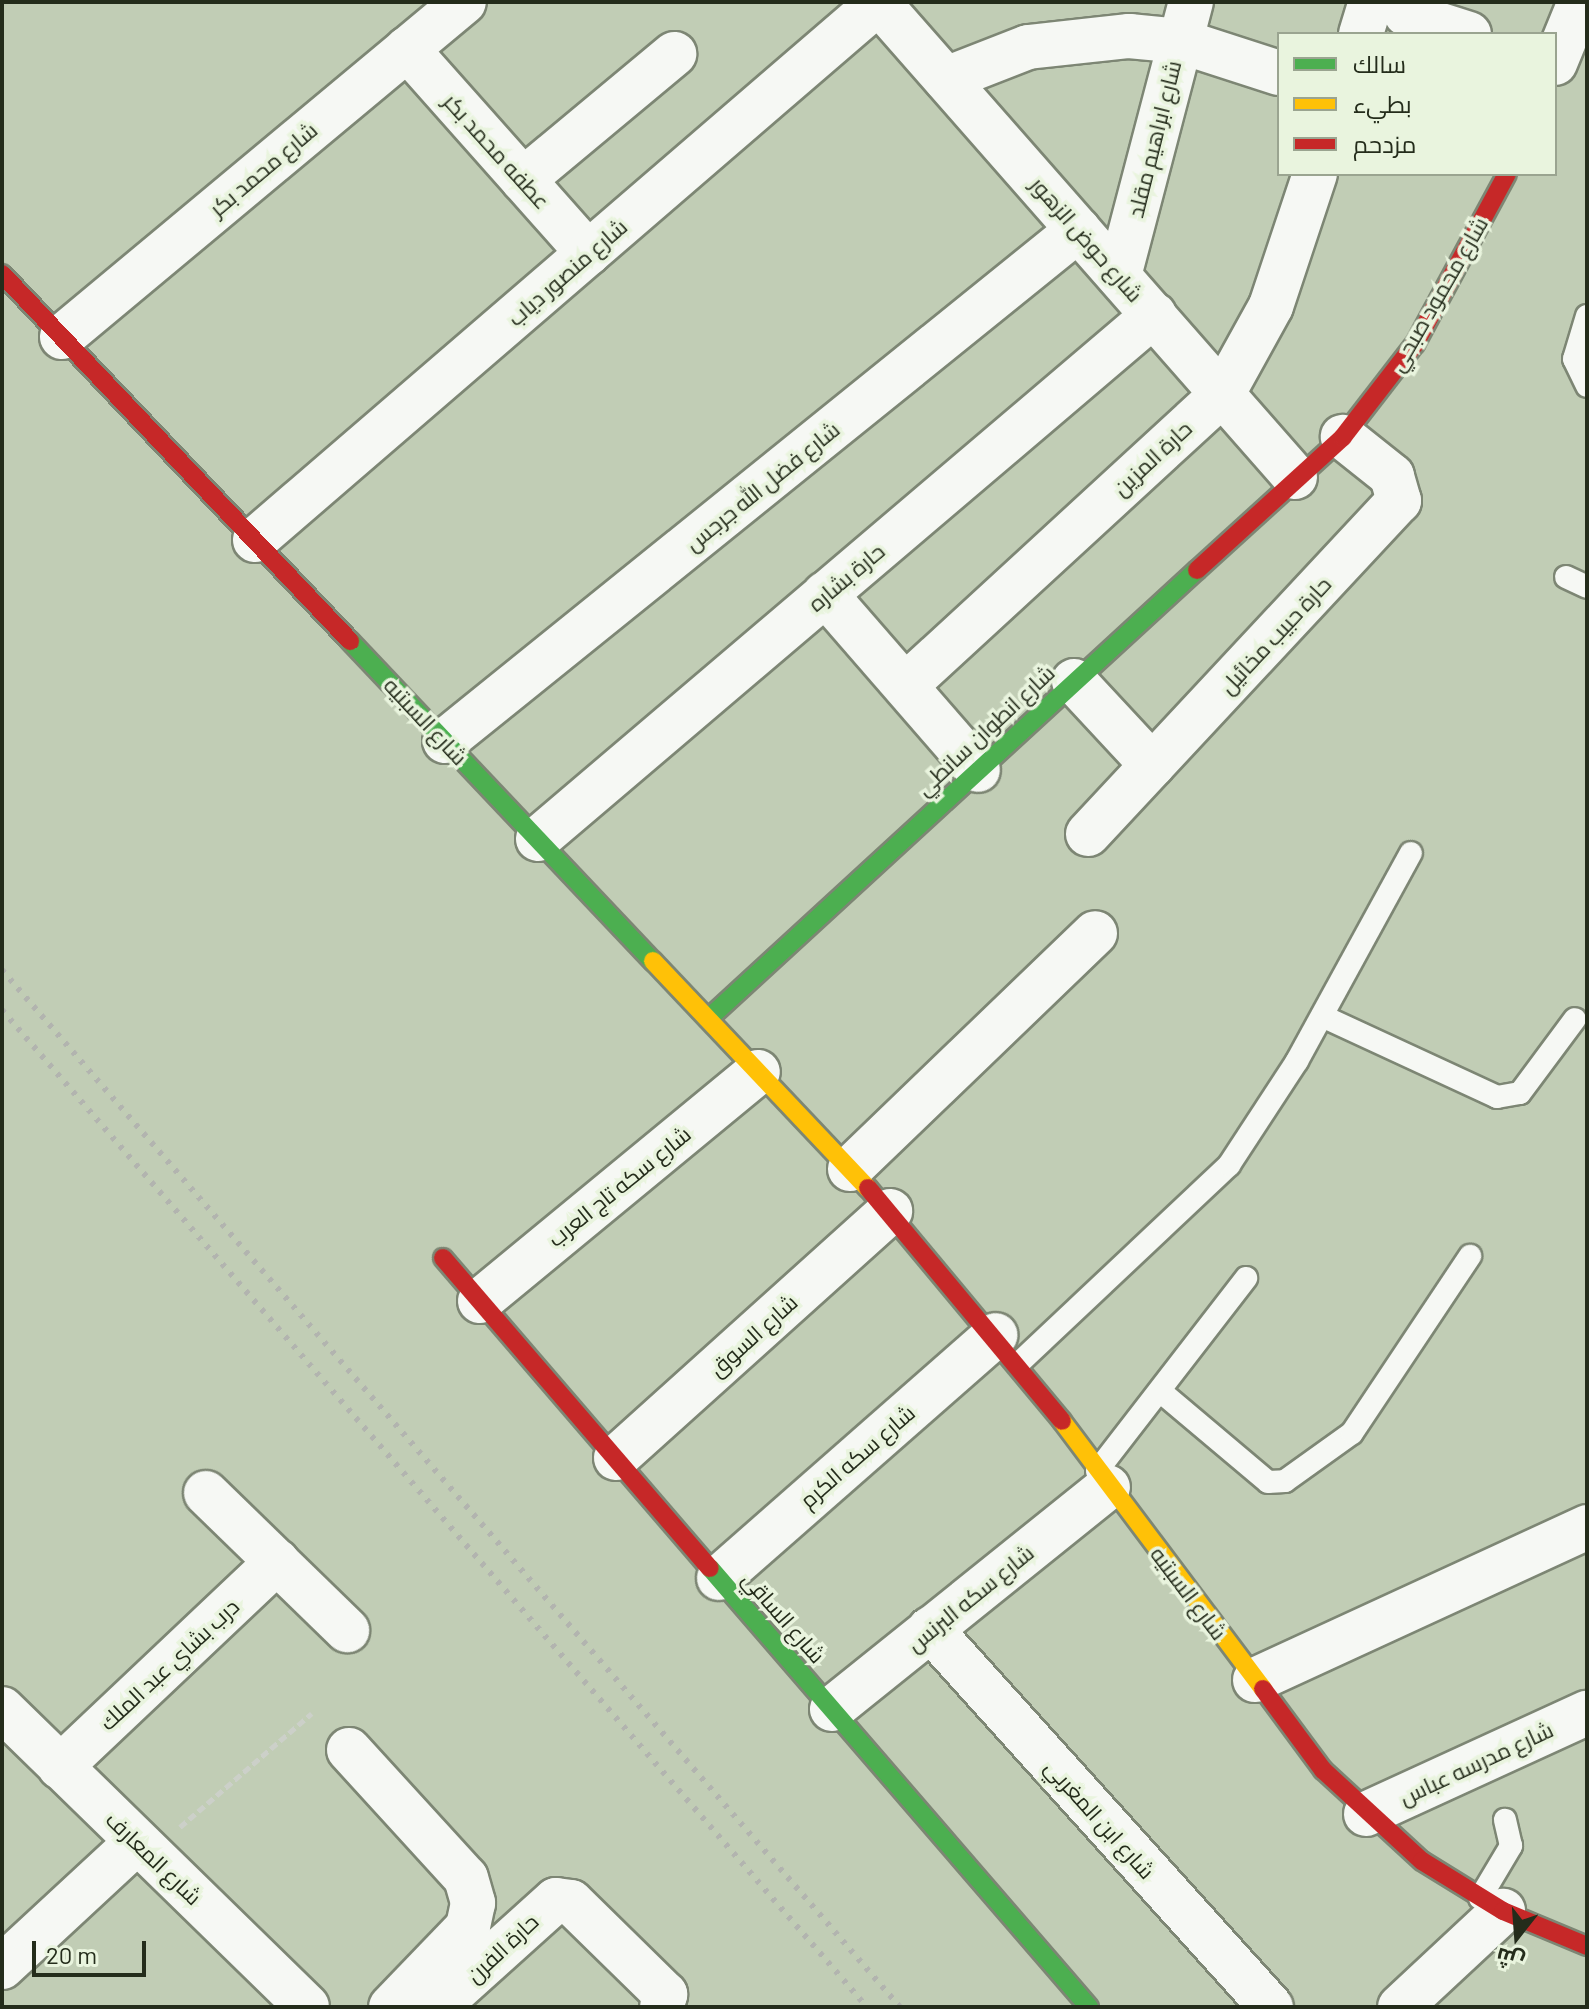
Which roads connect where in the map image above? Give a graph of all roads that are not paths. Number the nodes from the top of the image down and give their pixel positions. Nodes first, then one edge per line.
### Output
1 (464, 2) edge
2 (878, 2) edge
3 (1580, 2) edge
4 (1389, 8) edge
5 (1185, 22) edge
6 (1363, 32) edge
7 (1463, 32) edge
8 (407, 49) junction
9 (674, 54) dead end
10 (1557, 56) edge
11 (1277, 72) edge
12 (946, 79) junction
13 (1314, 176) edge
14 (1506, 176) edge
15 (523, 180) junction
16 (1078, 230) junction
17 (588, 253) junction
18 (2, 274) edge
19 (1119, 276) junction
20 (1154, 315) junction
21 (1587, 316) edge
22 (62, 337) junction
23 (1587, 386) edge
24 (1223, 393) junction
25 (1343, 437) junction
26 (1295, 477) junction
27 (255, 540) junction
28 (1566, 577) dead end
29 (1587, 587) edge
30 (825, 594) junction
31 (1074, 681) junction
32 (906, 685) junction
33 (445, 741) junction
34 (1152, 765) junction
35 (978, 770) junction
36 (1088, 834) dead end
37 (538, 839) junction
38 (1411, 853) dead end
39 (1095, 933) dead end
40 (1322, 1016) junction
41 (708, 1019) junction
42 (1575, 1019) dead end
43 (758, 1072) junction
44 (850, 1169) junction
45 (890, 1211) junction
46 (1470, 1256) dead end
47 (443, 1258) dead end
48 (1246, 1278) dead end
49 (480, 1301) junction
50 (1007, 1349) junction
51 (1160, 1391) junction
52 (616, 1458) junction
53 (1103, 1479) junction
54 (206, 1493) dead end
55 (1587, 1527) edge
56 (277, 1562) junction
57 (719, 1578) junction
58 (930, 1629) junction
59 (347, 1630) dead end
60 (1255, 1680) junction
61 (2, 1709) edge
62 (832, 1709) junction
63 (1587, 1713) edge
64 (349, 1750) dead end
65 (60, 1767) junction
66 (1366, 1814) junction
67 (1505, 1820) dead end
68 (143, 1848) junction
69 (1491, 1905) junction
70 (1587, 1946) edge
71 (2, 1967) edge
72 (307, 2007) edge
73 (391, 2007) edge
74 (437, 2007) edge
75 (662, 2007) edge
76 (1089, 2007) edge
77 (1271, 2007) edge
78 (1400, 2007) edge

1 - 8 street, شارع محمد بكر
2 - 12 street, شارع حوض الزهور
2 - 17 street, شارع منصور دياب
3 - 10 street
4 - 6 street
4 - 7 street
5 - 11 street
5 - 12 street
5 - 19 street, شارع ابراهيم مقلد
8 - 15 street, عطفه محمد بكر
8 - 22 street, شارع محمد بكر
9 - 15 street
12 - 16 street, شارع حوض الزهور
13 - 24 street, حارة المزين
14 - 25 street, شارع محمود صبحي
15 - 17 street, عطفه محمد بكر
16 - 19 street, شارع حوض الزهور
16 - 33 street, شارع فضل الله جرجس
17 - 27 street, شارع منصور دياب
18 - 22 street, شارع السبتيه
19 - 20 street, شارع حوض الزهور
20 - 24 street, شارع حوض الزهور
20 - 30 street, حارة بشاره
21 - 23 lane
22 - 27 street, شارع السبتيه
24 - 26 street, شارع حوض الزهور
24 - 32 street, حارة المزين
25 - 26 street, شارع محمود صبحي
25 - 34 street, حارة حبيب مخائيل
26 - 31 street, شارع انطوان سانطي
27 - 33 street, شارع السبتيه
28 - 29 lane
30 - 32 street
30 - 37 street, حارة بشاره
31 - 34 street
31 - 35 street, شارع انطوان سانطي
32 - 35 street
33 - 37 street, شارع السبتيه
34 - 36 street, حارة حبيب مخائيل
35 - 41 street, شارع انطوان سانطي
37 - 41 street, شارع السبتيه
38 - 40 lane
39 - 44 street
40 - 42 lane
40 - 50 lane
41 - 43 street, شارع السبتيه
43 - 44 street, شارع السبتيه
43 - 49 street, شارع سكه تاج العرب
44 - 45 street, شارع السبتيه
45 - 50 street, شارع السبتيه
45 - 52 street, شارع السوق
46 - 51 lane
47 - 49 street, شارع الساقي
48 - 51 lane
49 - 52 street, شارع الساقي
50 - 53 street, شارع السبتيه
50 - 57 street, شارع سكه الكرم
51 - 53 lane
52 - 57 street, شارع الساقي
53 - 58 street, شارع سكه البرنس
53 - 60 street, شارع السبتيه
54 - 56 street
55 - 60 street
56 - 59 street
56 - 65 street, درب بشاي عبد الملك
57 - 62 street, شارع الساقي
58 - 62 street, شارع سكه البرنس
58 - 77 street, شارع ابن المغربي
60 - 66 street, شارع السبتيه
61 - 65 street, شارع المعارف
62 - 76 street, شارع الساقي
63 - 66 street, شارع مدرسه عباس
64 - 73 street
65 - 68 street, شارع المعارف
66 - 69 street, شارع السبتيه
67 - 69 lane
68 - 71 street
68 - 72 street, شارع المعارف
69 - 70 street, شارع السبتيه
69 - 78 street
74 - 75 street, حارة الفرن

